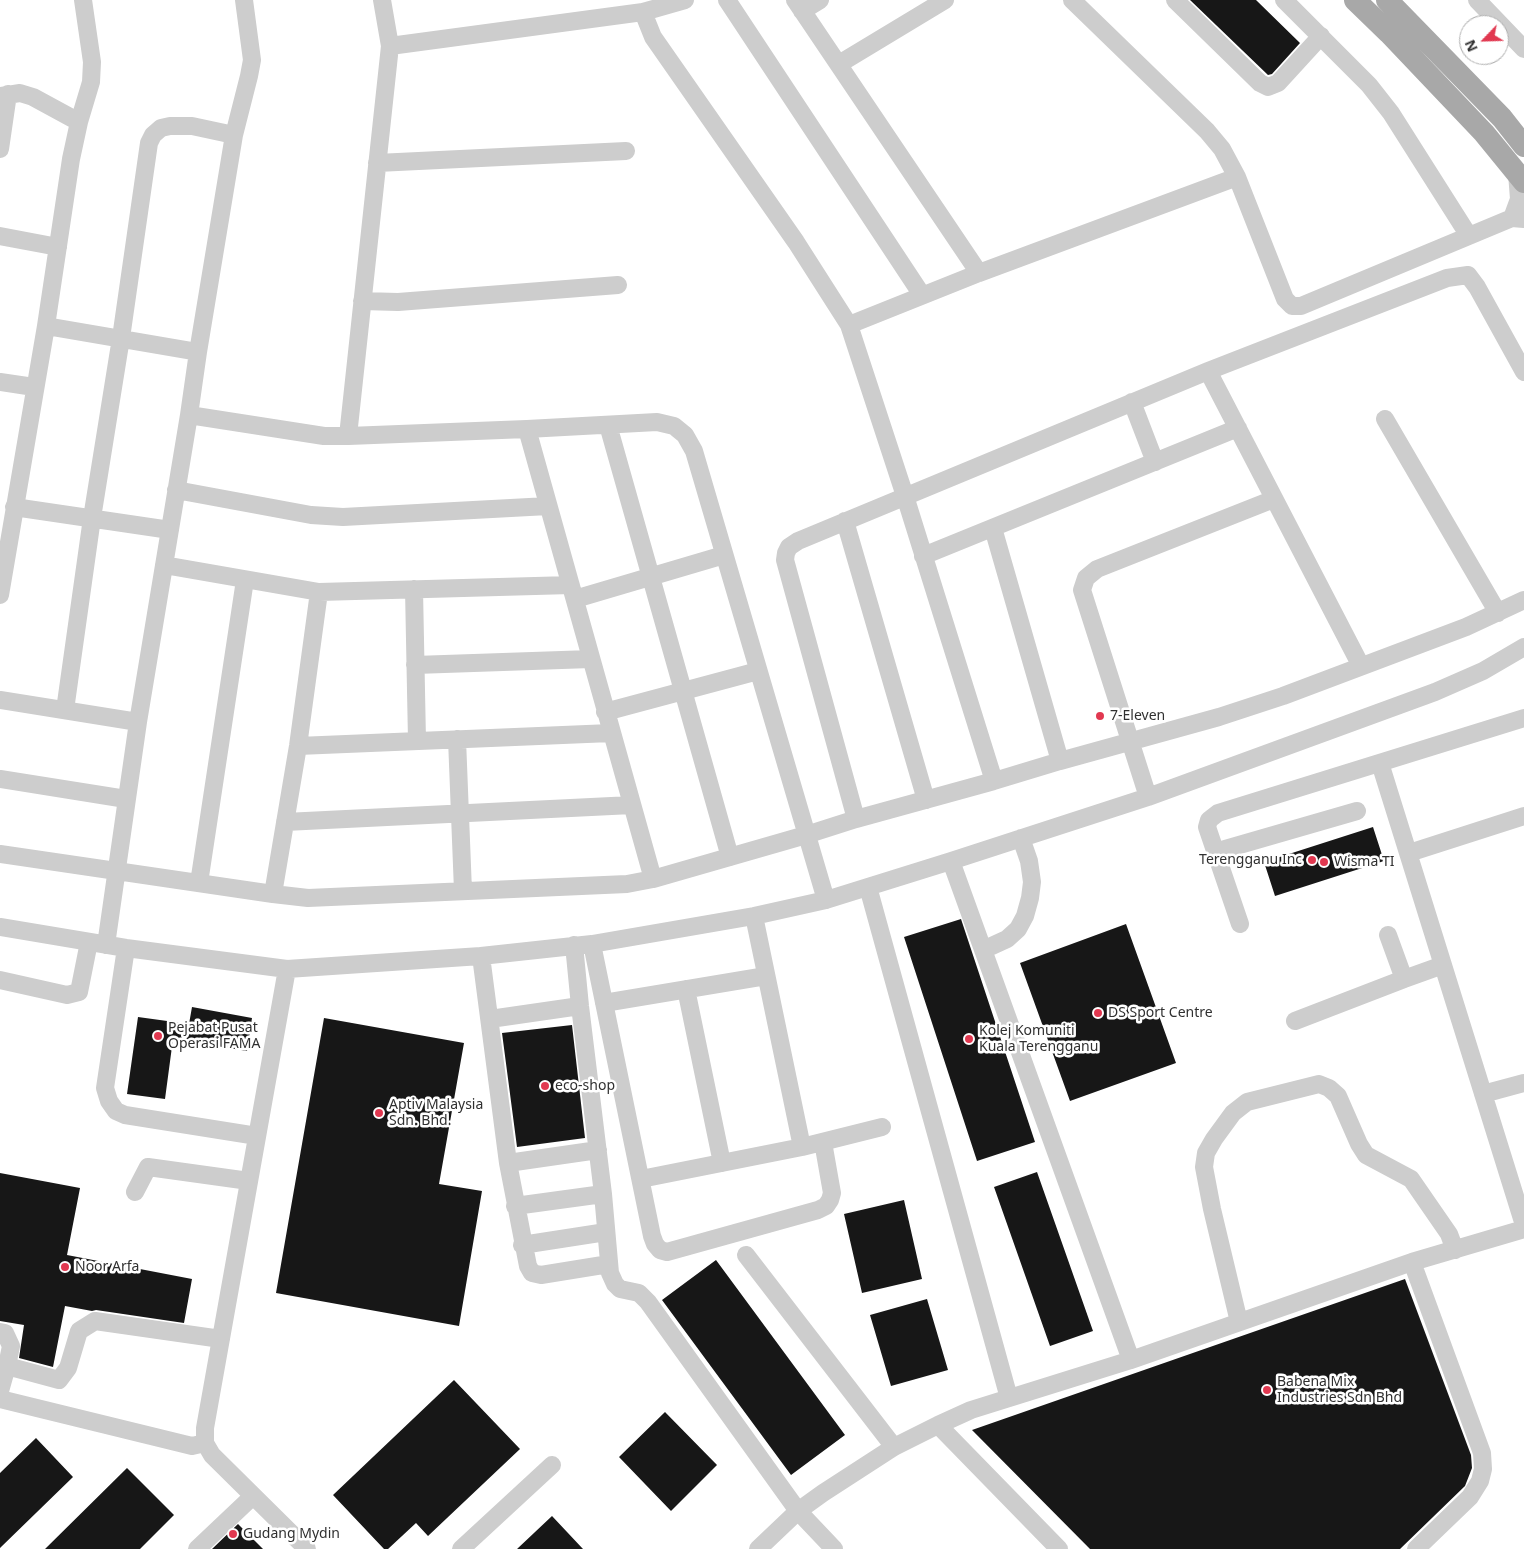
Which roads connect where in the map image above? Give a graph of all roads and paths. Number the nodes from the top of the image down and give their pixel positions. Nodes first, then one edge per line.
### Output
1 (83, 0) edge
2 (244, 0) edge
3 (382, 0) edge
4 (684, 0) edge
5 (726, 0) edge
6 (820, 0) edge
7 (945, 0) edge
8 (1072, 0) edge
9 (1175, 0) edge
10 (1284, 0) edge
11 (1355, 0) edge
12 (1387, 0) edge
13 (1477, 0) edge
14 (663, 3) edge
15 (798, 5) edge
16 (643, 12) junction
17 (1321, 36) junction
18 (390, 46) junction
19 (1524, 49) edge
20 (839, 64) junction
21 (4, 95) edge
22 (79, 122) junction
23 (234, 135) junction
24 (1524, 146) edge
25 (0, 149) edge
26 (626, 151) dead end
27 (377, 163) junction
28 (1236, 177) junction
29 (1521, 178) edge
30 (1518, 219) edge
31 (0, 236) edge
32 (1469, 236) junction
33 (58, 247) junction
34 (978, 273) junction
35 (618, 285) dead end
36 (922, 295) junction
37 (362, 301) junction
38 (849, 325) junction
39 (46, 326) junction
40 (121, 338) junction
41 (198, 352) junction
42 (1208, 371) junction
43 (1524, 372) edge
44 (0, 382) edge
45 (34, 387) junction
46 (1132, 402) junction
47 (189, 415) junction
48 (1384, 419) dead end
49 (608, 425) junction
50 (1238, 428) junction
51 (527, 429) junction
52 (348, 436) junction
53 (1155, 462) junction
54 (176, 490) junction
55 (905, 496) junction
56 (1274, 499) junction
57 (548, 506) junction
58 (14, 507) junction
59 (92, 518) junction
60 (845, 521) junction
61 (993, 528) junction
62 (170, 530) junction
63 (724, 555) junction
64 (923, 556) junction
65 (164, 565) junction
66 (651, 576) junction
67 (245, 580) junction
68 (414, 589) junction
69 (319, 592) junction
70 (573, 592) junction
71 (0, 595) edge
72 (1524, 600) edge
73 (1498, 613) junction
74 (1524, 648) edge
75 (591, 658) junction
76 (415, 666) junction
77 (1361, 666) junction
78 (758, 671) junction
79 (683, 692) junction
80 (0, 700) edge
81 (65, 710) junction
82 (605, 712) junction
83 (1524, 718) edge
84 (138, 722) junction
85 (611, 733) junction
86 (457, 739) junction
87 (417, 741) junction
88 (1129, 741) junction
89 (298, 746) junction
90 (1060, 761) junction
91 (1380, 763) junction
92 (0, 779) edge
93 (994, 782) junction
94 (1148, 797) junction
95 (126, 799) junction
96 (926, 800) junction
97 (632, 805) junction
98 (1357, 811) dead end
99 (460, 814) junction
100 (1524, 816) edge
101 (856, 819) junction
102 (285, 822) junction
103 (806, 835) junction
104 (1021, 838) junction
105 (1216, 852) junction
106 (1408, 853) junction
107 (0, 854) edge
108 (730, 857) junction
109 (951, 862) junction
110 (116, 872) junction
111 (653, 879) junction
112 (199, 883) junction
113 (868, 887) junction
114 (463, 891) junction
115 (274, 894) junction
116 (826, 900) junction
117 (754, 916) junction
118 (1240, 924) dead end
119 (0, 927) edge
120 (1388, 935) dead end
121 (97, 943) junction
122 (592, 944) junction
123 (574, 945) junction
124 (126, 948) junction
125 (983, 950) junction
126 (481, 956) junction
127 (1443, 965) junction
128 (287, 970) junction
129 (766, 976) junction
130 (1404, 979) junction
131 (0, 980) edge
132 (686, 989) junction
133 (604, 1003) junction
134 (580, 1006) junction
135 (490, 1019) junction
136 (1295, 1021) dead end
137 (1524, 1083) edge
138 (1483, 1094) junction
139 (882, 1127) dead end
140 (257, 1136) junction
141 (823, 1142) junction
142 (802, 1147) junction
143 (598, 1150) junction
144 (508, 1163) junction
145 (722, 1163) junction
146 (641, 1179) junction
147 (249, 1181) junction
148 (135, 1192) dead end
149 (603, 1194) junction
150 (515, 1206) junction
151 (1524, 1227) edge
152 (606, 1232) junction
153 (522, 1245) junction
154 (1455, 1250) junction
155 (746, 1255) dead end
156 (1412, 1262) junction
157 (609, 1264) junction
158 (1239, 1322) junction
159 (0, 1332) edge
160 (221, 1339) junction
161 (1131, 1360) junction
162 (7, 1366) junction
163 (0, 1391) edge
164 (0, 1399) edge
165 (998, 1402) junction
166 (938, 1425) junction
167 (205, 1443) junction
168 (894, 1447) junction
169 (552, 1465) dead end
170 (253, 1496) junction
171 (798, 1511) junction
172 (197, 1549) edge
173 (307, 1549) edge
174 (461, 1549) edge
175 (758, 1549) edge
176 (834, 1549) edge
177 (1059, 1549) edge
178 (1416, 1549) edge

1 - 22 street
2 - 23 street
3 - 18 street
4 - 14 street
5 - 36 street
6 - 15 street
7 - 20 street
8 - 28 street
9 - 17 street
10 - 17 street
11 - 29 main road
12 - 24 main road
13 - 19 street
14 - 16 street
15 - 20 street
16 - 18 street
16 - 38 street
17 - 32 street
18 - 27 street
20 - 34 street
21 - 22 street
21 - 25 street
22 - 33 street
23 - 40 street
23 - 41 street
26 - 27 street
27 - 37 street
28 - 32 street
28 - 34 street
29 - 30 street
30 - 32 street
31 - 33 street
33 - 39 street
34 - 36 street
35 - 37 street
36 - 38 street
37 - 52 street
38 - 55 street
39 - 40 street
39 - 45 street
40 - 41 street
40 - 59 street
41 - 47 street
42 - 43 street
42 - 46 street
42 - 50 street
44 - 45 street
45 - 58 street
46 - 53 street
46 - 55 street
47 - 52 street
47 - 54 street
48 - 73 street
49 - 51 street
49 - 63 street
49 - 66 street
50 - 53 street
50 - 56 street
51 - 52 street
51 - 57 street
53 - 61 street
54 - 57 street
54 - 62 street
55 - 60 street
55 - 64 street
56 - 77 street
56 - 88 street
57 - 70 street
58 - 59 street
58 - 71 street
59 - 62 street
59 - 81 street
60 - 96 street
60 - 101 street
61 - 64 street
61 - 90 street
62 - 65 street
63 - 66 street
63 - 78 street
64 - 93 street
65 - 67 street
65 - 84 street
66 - 70 street
66 - 79 street
67 - 69 street
67 - 112 street
68 - 69 street
68 - 70 street
68 - 76 street
69 - 89 street
70 - 75 street
72 - 73 street
73 - 77 street
74 - 94 street
75 - 76 street
75 - 82 street
76 - 87 street
77 - 88 street
78 - 79 street
78 - 103 street
79 - 82 street
79 - 108 street
80 - 81 street
81 - 84 street
82 - 85 street
83 - 91 street
84 - 95 street
85 - 86 street
85 - 97 street
86 - 87 street
86 - 99 street
87 - 89 street
88 - 90 street
88 - 94 street
89 - 102 street
90 - 93 street
91 - 105 street
91 - 106 street
92 - 95 street
93 - 96 street
94 - 104 street
95 - 110 street
96 - 101 street
97 - 99 street
97 - 111 street
98 - 105 street
99 - 102 street
99 - 114 street
100 - 106 street
101 - 103 street
102 - 115 street
103 - 108 street
103 - 116 street
104 - 109 street
104 - 125 street
105 - 118 street
106 - 127 street
107 - 110 street
108 - 111 street
109 - 113 street
109 - 125 street
110 - 112 street
110 - 121 street
111 - 114 street
112 - 115 street
113 - 116 street
113 - 165 street
114 - 115 street
116 - 117 street
117 - 122 street
117 - 129 street
119 - 121 street
120 - 130 street
121 - 124 street
121 - 131 street
122 - 123 street
122 - 133 street
123 - 126 street
123 - 134 street
124 - 128 street
124 - 140 street
125 - 161 street
126 - 128 street
126 - 135 street
127 - 130 street
127 - 138 street
128 - 140 street
129 - 132 street
129 - 142 street
130 - 136 street
132 - 133 street
132 - 145 street
133 - 146 street
134 - 135 street
134 - 143 street
135 - 144 street
137 - 138 street
138 - 151 street
139 - 141 street
140 - 147 street
141 - 142 street
141 - 146 street
142 - 145 street
143 - 144 street
143 - 149 street
144 - 150 street
145 - 146 street
147 - 148 street
147 - 160 street
149 - 150 street
149 - 152 street
150 - 153 street
151 - 154 street
152 - 153 street
152 - 157 street
153 - 157 street
154 - 156 street
154 - 158 street
155 - 168 street
156 - 158 street
156 - 178 street
157 - 171 street
158 - 161 street
159 - 162 street
160 - 162 street
160 - 167 street
161 - 165 street
162 - 163 street
164 - 167 street
165 - 166 street
166 - 168 street
166 - 177 street
167 - 170 street
168 - 171 street
169 - 174 street
170 - 172 street
170 - 173 street
171 - 175 street
171 - 176 street

